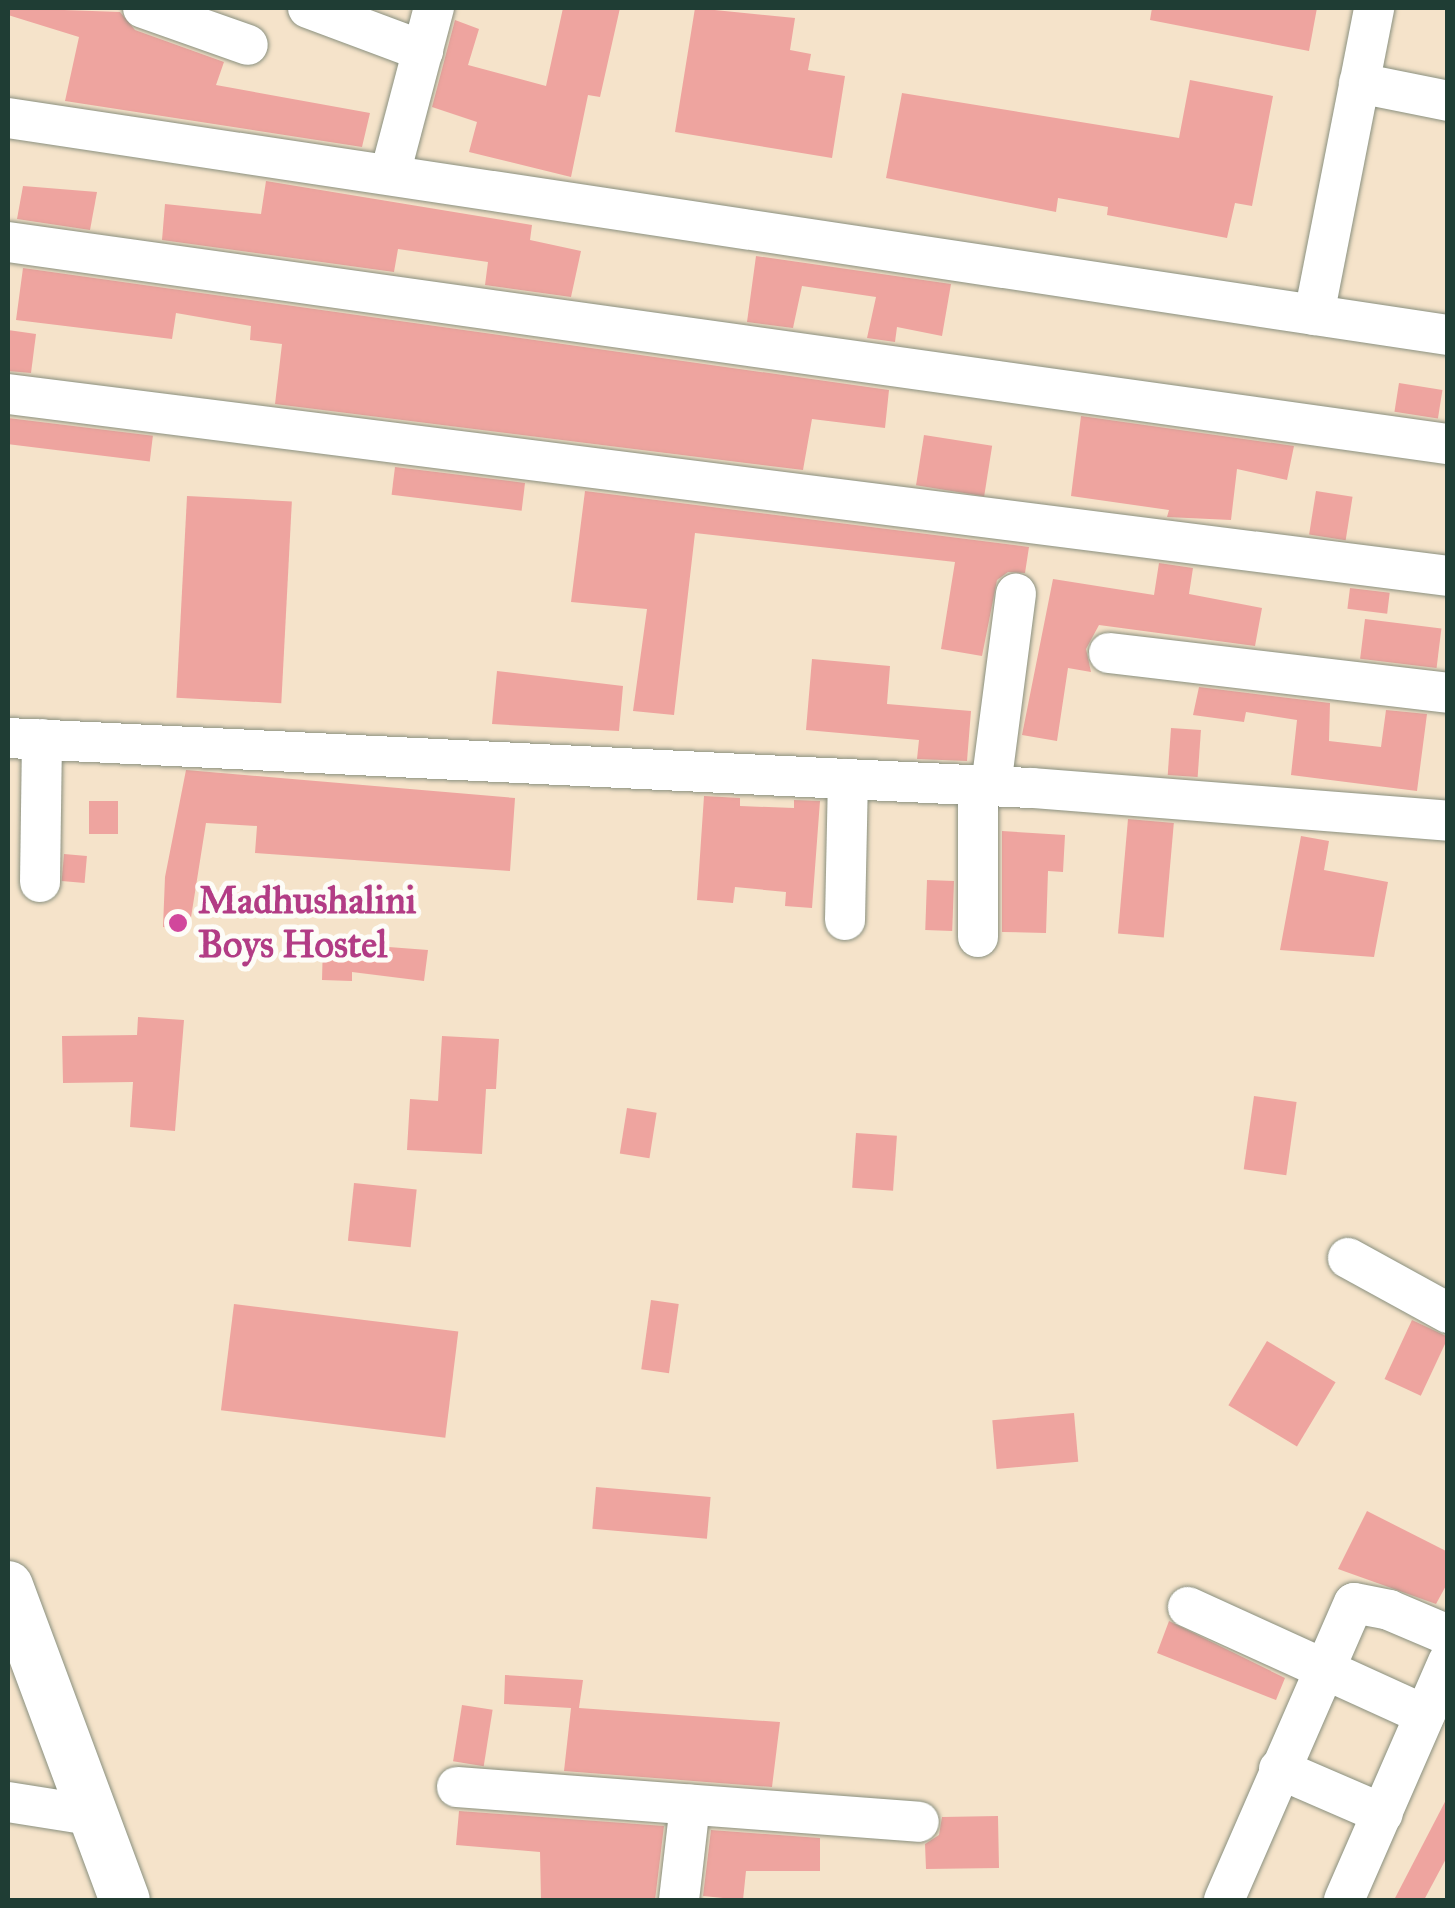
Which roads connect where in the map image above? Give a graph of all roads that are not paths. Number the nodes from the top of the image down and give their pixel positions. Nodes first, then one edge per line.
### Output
1 (143, 8) edge
2 (308, 8) edge
3 (434, 8) edge
4 (1374, 8) edge
5 (248, 45) dead end
6 (423, 51) junction
7 (1359, 83) junction
8 (1448, 101) edge
9 (8, 118) edge
10 (390, 174) junction
11 (8, 242) edge
12 (1314, 314) junction
13 (1448, 335) edge
14 (8, 394) edge
15 (1448, 444) edge
16 (1448, 576) edge
17 (1016, 594) dead end
18 (1109, 652) dead end
19 (1448, 693) edge
20 (25, 738) edge
21 (848, 779) junction
22 (985, 786) junction
23 (1448, 822) edge
24 (40, 882) dead end
25 (844, 920) dead end
26 (978, 937) dead end
27 (1348, 1258) dead end
28 (1448, 1313) edge
29 (8, 1586) edge
30 (1188, 1608) dead end
31 (1448, 1635) edge
32 (1448, 1662) edge
33 (1322, 1666) junction
34 (1425, 1715) junction
35 (1279, 1769) junction
36 (457, 1787) dead end
37 (8, 1802) edge
38 (690, 1805) junction
39 (1382, 1814) junction
40 (90, 1816) junction
41 (920, 1822) dead end
42 (126, 1900) edge
43 (679, 1900) edge
44 (1224, 1900) edge
45 (1344, 1900) edge

1 - 5 street
2 - 6 street
3 - 6 street
4 - 7 street
6 - 10 street
7 - 8 street
7 - 12 street
9 - 10 street
10 - 12 street
11 - 15 street
12 - 13 street
14 - 16 street
17 - 22 street
18 - 19 street
20 - 21 street
20 - 24 street
21 - 22 street
21 - 25 street
22 - 23 street
22 - 26 street
27 - 28 street
29 - 40 street
30 - 33 street
31 - 33 street
32 - 34 street
33 - 34 street
33 - 35 street
34 - 39 street
35 - 39 street
35 - 44 street
36 - 38 street
37 - 40 street
38 - 41 street
38 - 43 street
39 - 45 street
40 - 42 street

